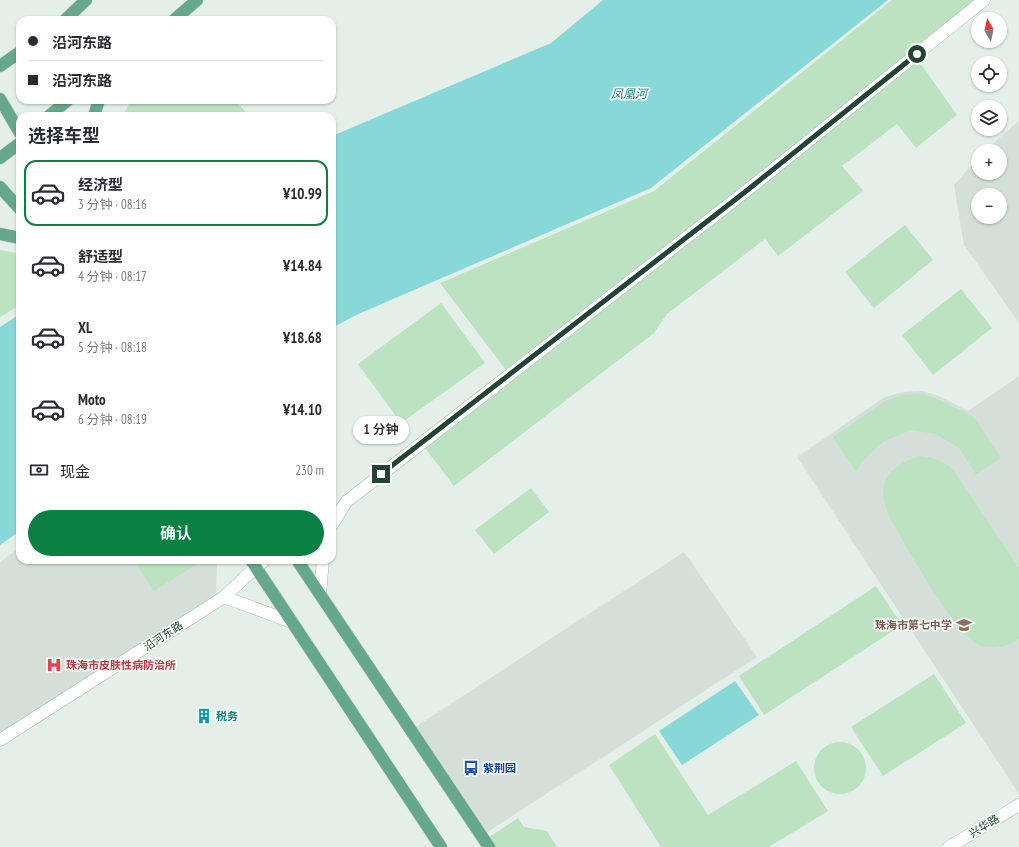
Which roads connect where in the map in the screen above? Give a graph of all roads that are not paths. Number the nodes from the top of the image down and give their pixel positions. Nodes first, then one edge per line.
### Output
1 (86, 0) edge
2 (197, 0) edge
3 (984, 0) edge
4 (69, 16) edge
5 (179, 16) edge
6 (16, 55) edge
7 (0, 66) edge
8 (0, 99) edge
9 (63, 104) edge
10 (54, 112) edge
11 (16, 126) edge
12 (16, 147) edge
13 (0, 158) edge
14 (0, 186) edge
15 (16, 205) edge
16 (0, 234) edge
17 (16, 237) edge
18 (346, 502) junction
19 (336, 503) edge
20 (336, 509) edge
21 (336, 518) edge
22 (255, 564) edge
23 (258, 564) edge
24 (300, 564) edge
25 (323, 564) edge
26 (320, 593) junction
27 (224, 597) junction
28 (292, 622) junction
29 (0, 740) edge
30 (1019, 805) edge
31 (441, 847) edge
32 (488, 847) edge
33 (949, 847) edge

1 - 4 main road
2 - 5 main road
3 - 18 street
6 - 7 main road
8 - 11 main road
9 - 10 main road
12 - 13 main road
14 - 15 main road
16 - 17 main road
18 - 19 street
18 - 20 street
18 - 21 street
22 - 27 street, 沿河东路
23 - 28 main road
24 - 26 main road
25 - 26 street
26 - 32 main road
27 - 28 street
27 - 29 street, 沿河东路
28 - 31 main road
30 - 33 street, 兴华路

